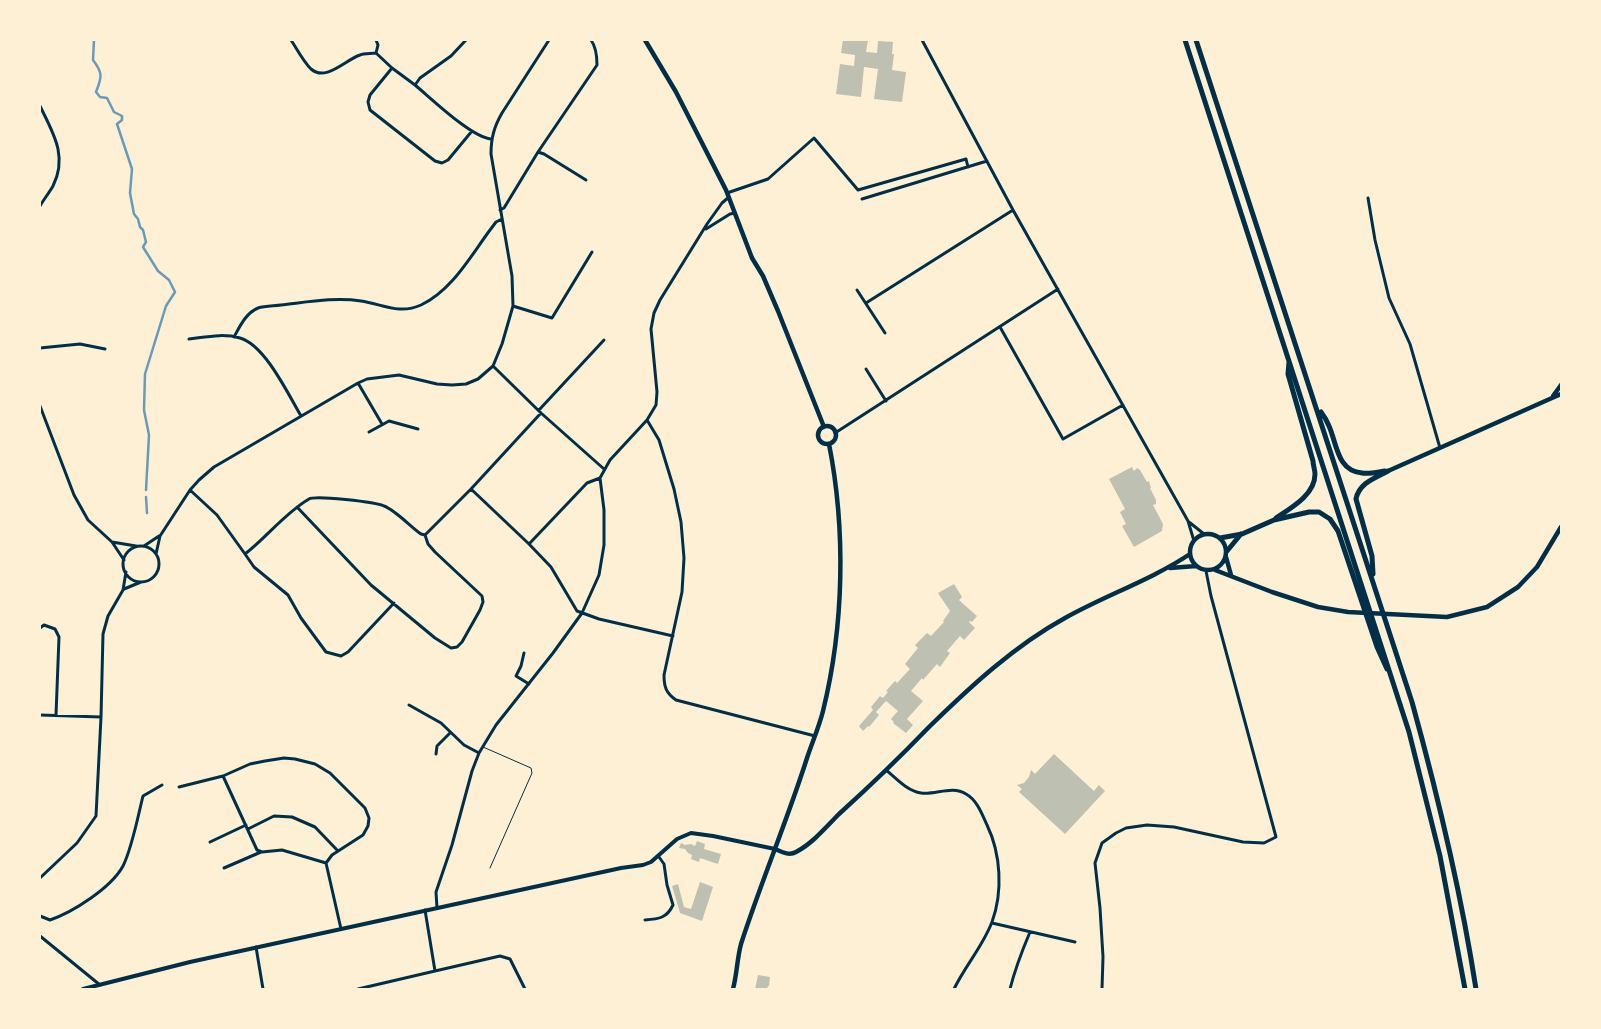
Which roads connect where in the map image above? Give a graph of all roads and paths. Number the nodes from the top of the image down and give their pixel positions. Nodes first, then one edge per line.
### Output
1 (291, 40) edge
2 (376, 40) edge
3 (466, 40) edge
4 (550, 40) edge
5 (645, 40) edge
6 (922, 40) edge
7 (1185, 40) edge
8 (1196, 40) edge
9 (593, 41) edge
10 (376, 53) junction
11 (392, 68) junction
12 (415, 85) junction
13 (40, 106) edge
14 (472, 131) junction
15 (491, 139) junction
16 (538, 152) junction
17 (987, 161) junction
18 (968, 167) junction
19 (586, 180) dead end
20 (728, 195) junction
21 (1368, 198) dead end
22 (862, 199) dead end
23 (40, 206) edge
24 (500, 210) junction
25 (1013, 210) junction
26 (735, 213) junction
27 (502, 219) junction
28 (704, 231) junction
29 (592, 252) dead end
30 (1058, 289) junction
31 (857, 290) dead end
32 (866, 303) junction
33 (513, 306) junction
34 (1000, 327) junction
35 (885, 333) dead end
36 (234, 337) junction
37 (189, 339) dead end
38 (604, 340) dead end
39 (40, 348) edge
40 (105, 349) dead end
41 (1289, 358) junction
42 (493, 366) junction
43 (866, 369) dead end
44 (358, 383) junction
45 (1561, 385) edge
46 (1561, 394) edge
47 (1552, 398) junction
48 (886, 400) junction
49 (1315, 402) junction
50 (1122, 405) junction
51 (40, 406) edge
52 (540, 412) junction
53 (301, 416) junction
54 (647, 420) junction
55 (382, 424) junction
56 (824, 427) junction
57 (418, 429) dead end
58 (369, 432) dead end
59 (835, 433) junction
60 (829, 444) junction
61 (1440, 448) junction
62 (604, 469) junction
63 (1388, 471) junction
64 (600, 478) junction
65 (471, 489) junction
66 (190, 490) junction
67 (297, 506) junction
68 (1274, 520) junction
69 (1188, 521) junction
70 (1561, 527) edge
71 (1204, 534) junction
72 (1242, 534) junction
73 (425, 535) junction
74 (160, 536) junction
75 (1220, 538) junction
76 (1194, 540) junction
77 (112, 542) junction
78 (529, 544) junction
79 (136, 546) junction
80 (144, 546) junction
81 (1227, 551) junction
82 (156, 554) junction
83 (245, 554) junction
84 (1190, 554) junction
85 (1226, 557) junction
86 (124, 560) junction
87 (1196, 566) junction
88 (1169, 568) junction
89 (1214, 570) junction
90 (1206, 571) junction
91 (126, 572) junction
92 (1231, 575) junction
93 (140, 582) junction
94 (1374, 584) junction
95 (123, 590) junction
96 (394, 603) junction
97 (582, 613) junction
98 (40, 628) edge
99 (673, 636) junction
100 (524, 653) dead end
101 (529, 684) junction
102 (1396, 688) junction
103 (409, 705) dead end
104 (40, 715) edge
105 (56, 715) junction
106 (101, 717) junction
107 (450, 733) junction
108 (815, 736) junction
109 (482, 747) junction
110 (479, 752) junction
111 (436, 754) dead end
112 (886, 770) junction
113 (223, 776) junction
114 (162, 785) dead end
115 (179, 786) dead end
116 (247, 827) junction
117 (210, 842) dead end
118 (775, 849) junction
119 (262, 852) junction
120 (338, 852) junction
121 (658, 857) junction
122 (326, 863) junction
123 (224, 868) dead end
124 (490, 868) dead end
125 (40, 878) edge
126 (437, 908) junction
127 (424, 910) junction
128 (40, 916) edge
129 (645, 920) dead end
130 (992, 923) junction
131 (341, 929) junction
132 (1030, 932) junction
133 (40, 936) edge
134 (1075, 942) dead end
135 (256, 948) junction
136 (435, 971) junction
137 (100, 985) junction
138 (83, 989) edge
139 (263, 989) edge
140 (358, 989) edge
141 (525, 989) edge
142 (732, 989) edge
143 (954, 989) edge
144 (1010, 989) edge
145 (1102, 989) edge
146 (1465, 989) edge
147 (1476, 989) edge

1 - 10 street
2 - 10 street
3 - 12 street
4 - 15 street
5 - 20 main road
6 - 17 street
7 - 41 highway
8 - 49 highway
9 - 16 street
10 - 11 street
11 - 12 street
11 - 14 street
12 - 14 street
13 - 23 street
14 - 15 street
15 - 24 street
16 - 19 street
16 - 24 street
17 - 18 street
17 - 25 street
18 - 20 street
18 - 22 street
20 - 26 main road
20 - 28 street
21 - 61 street
24 - 27 street
25 - 30 street
25 - 32 street
26 - 28 street
26 - 56 main road
27 - 33 street
27 - 36 street
28 - 54 street
29 - 33 street
30 - 34 street
30 - 50 street
31 - 32 street
32 - 35 street
33 - 42 street
34 - 48 street
34 - 50 street
36 - 37 street
36 - 53 street
38 - 52 street
39 - 40 street
41 - 68 highway
41 - 102 highway
42 - 44 street
42 - 52 street
43 - 48 street
44 - 53 street
44 - 55 street
45 - 47 main road
46 - 47 main road
47 - 61 main road
48 - 59 street
49 - 63 highway
49 - 94 highway
50 - 69 street
51 - 77 street
52 - 62 street
52 - 65 street
53 - 66 street
54 - 62 street
54 - 99 street
55 - 57 street
55 - 58 street
56 - 59 main road
56 - 60 main road
59 - 60 main road
60 - 108 main road
61 - 63 main road
62 - 64 street
63 - 94 highway
64 - 78 street
64 - 97 street
65 - 73 street
65 - 78 street
66 - 74 street
66 - 83 street
67 - 73 street
67 - 83 street
67 - 96 street
68 - 72 highway
68 - 102 highway
69 - 71 street
69 - 76 street
70 - 92 main road
71 - 75 main road
71 - 76 main road
72 - 75 highway
72 - 81 highway
73 - 96 street
74 - 80 street
74 - 82 street
75 - 81 main road
76 - 84 main road
77 - 79 street
77 - 86 street
78 - 97 street
79 - 80 street
79 - 86 street
80 - 82 street
81 - 85 main road
82 - 93 street
83 - 96 street
84 - 87 main road
84 - 88 main road
85 - 89 main road
85 - 92 main road
86 - 91 street
87 - 88 main road
87 - 90 main road
88 - 112 main road
89 - 90 main road
89 - 92 main road
90 - 145 street
91 - 93 street
91 - 95 street
93 - 95 street
94 - 147 highway
95 - 106 street
97 - 99 street
97 - 101 street
98 - 105 street
99 - 108 street
100 - 101 street
101 - 109 street
102 - 146 highway
103 - 107 street
104 - 105 street
105 - 106 street
106 - 125 street
107 - 110 street
107 - 111 street
108 - 118 main road
109 - 110 street
109 - 124 lane
110 - 126 street
112 - 118 main road
112 - 130 street
113 - 115 street
113 - 116 street
113 - 120 street
114 - 128 street
116 - 117 street
116 - 119 street
116 - 120 street
118 - 121 street
118 - 142 main road
119 - 122 street
119 - 123 street
120 - 122 street
121 - 126 street
121 - 129 street
122 - 131 street
126 - 127 street
127 - 131 street
127 - 136 street
130 - 132 street
130 - 143 street
131 - 135 street
132 - 134 street
132 - 144 street
133 - 137 street
135 - 137 street
135 - 139 street
136 - 140 street
136 - 141 street
137 - 138 street

